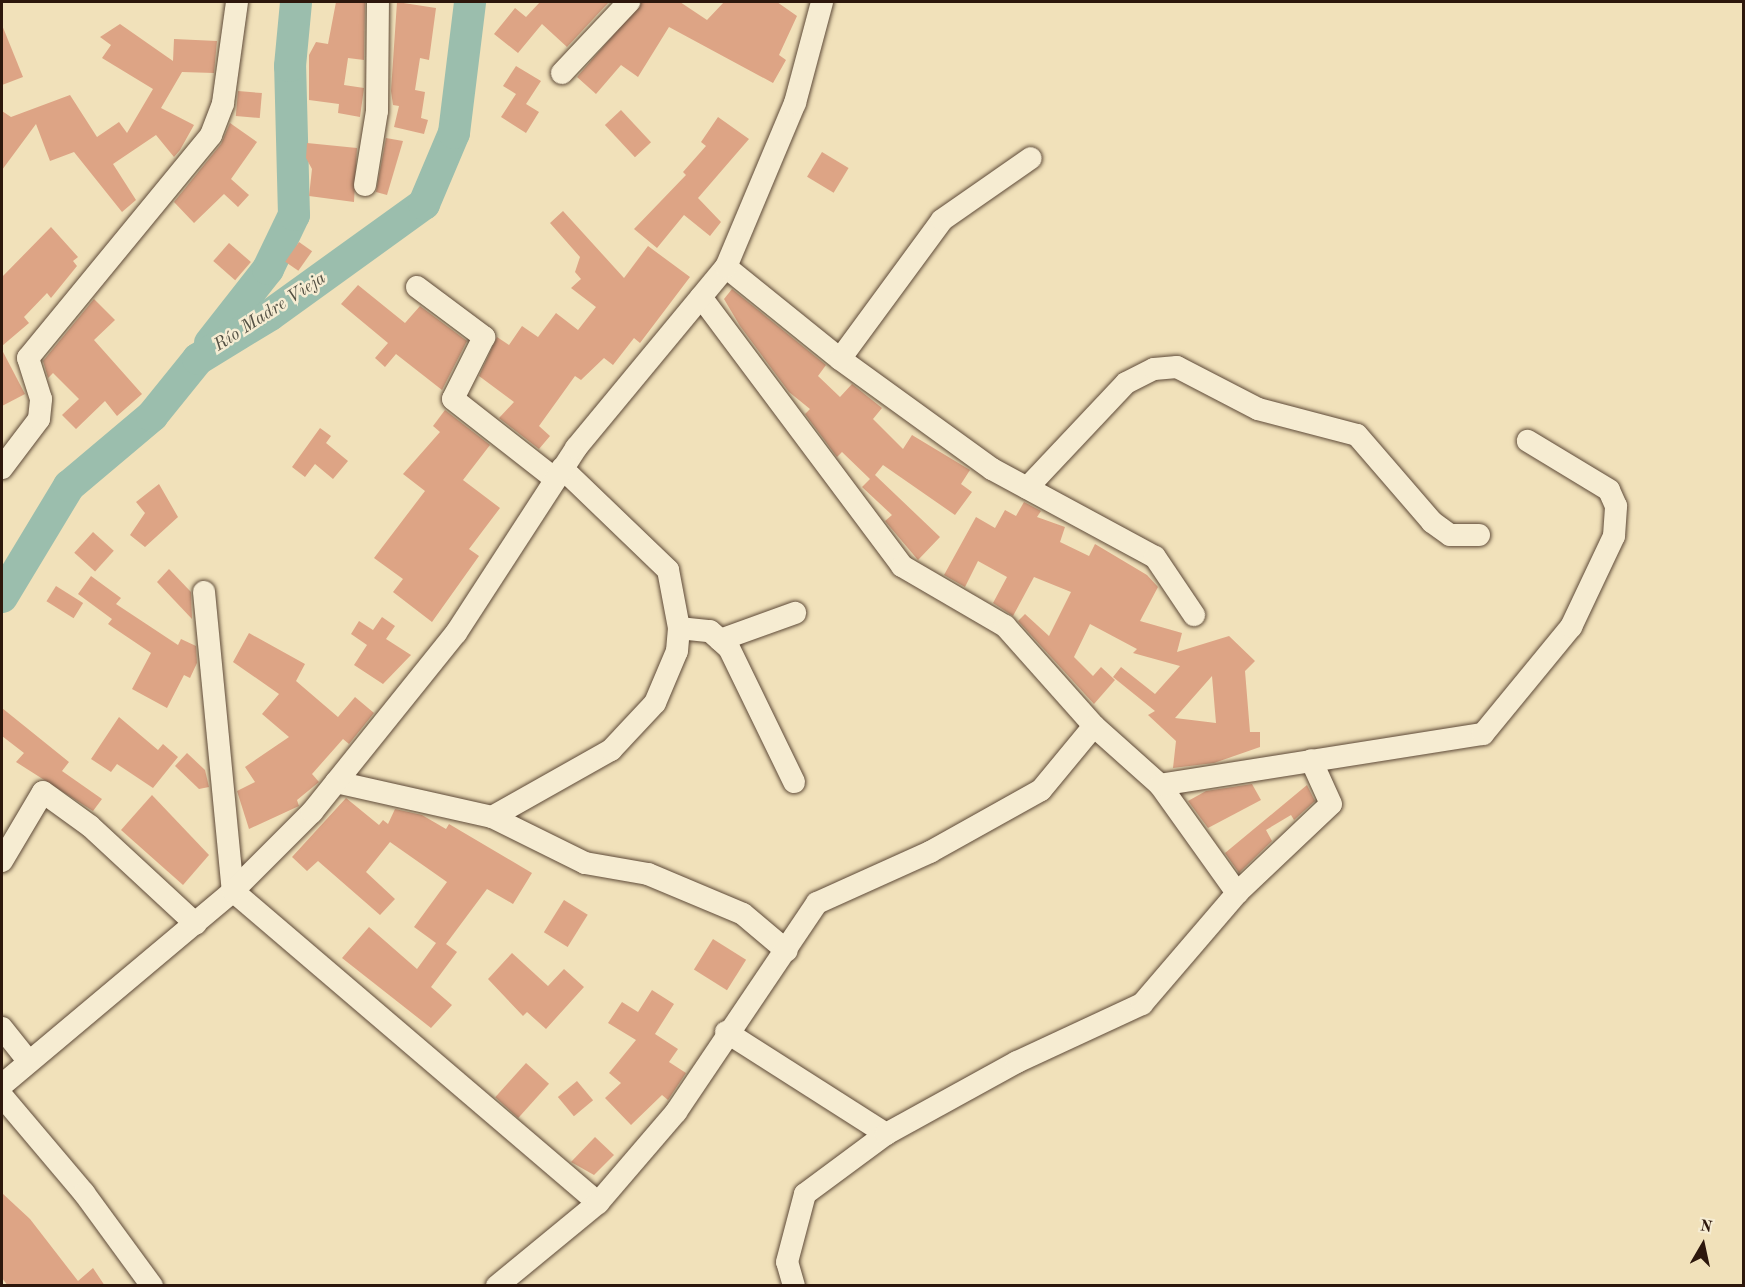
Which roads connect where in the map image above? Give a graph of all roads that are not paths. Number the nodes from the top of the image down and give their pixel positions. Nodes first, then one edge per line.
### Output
1 (237, 2) edge
2 (378, 2) edge
3 (629, 2) edge
4 (816, 6) edge
5 (562, 73) dead end
6 (1031, 158) dead end
7 (365, 185) dead end
8 (726, 267) junction
9 (417, 287) dead end
10 (701, 297) junction
11 (840, 359) junction
12 (1528, 441) dead end
13 (2, 468) edge
14 (559, 473) junction
15 (1027, 488) junction
16 (1479, 535) dead end
17 (204, 592) dead end
18 (795, 613) dead end
19 (1194, 615) dead end
20 (679, 628) junction
21 (720, 640) junction
22 (1094, 726) junction
23 (1311, 760) junction
24 (336, 782) junction
25 (794, 782) dead end
26 (1160, 785) junction
27 (492, 817) junction
28 (2, 861) edge
29 (232, 891) junction
30 (1237, 893) junction
31 (196, 924) junction
32 (787, 951) junction
33 (2, 1028) edge
34 (726, 1032) junction
35 (29, 1062) junction
36 (2, 1084) edge
37 (2, 1096) edge
38 (886, 1134) junction
39 (598, 1203) junction
40 (521, 1278) edge
41 (152, 1286) edge
42 (497, 1286) edge
43 (794, 1286) edge

1 - 13 street
2 - 7 street
3 - 5 street
4 - 8 street
6 - 11 street
8 - 10 street
8 - 11 street
9 - 14 street
10 - 14 street
10 - 22 street
11 - 15 street
12 - 23 street
14 - 20 street
14 - 24 street
15 - 16 street
15 - 19 street
17 - 29 street
18 - 21 street
20 - 21 street
20 - 27 street
21 - 25 street
22 - 26 street
22 - 32 street
23 - 26 street
23 - 30 street
24 - 27 street
24 - 29 street
26 - 30 street
27 - 32 street
28 - 31 street
29 - 31 street
29 - 39 street
30 - 38 street
31 - 35 street
32 - 34 street
33 - 35 street
34 - 38 street
34 - 39 street
35 - 36 street
37 - 41 street
38 - 43 street
39 - 40 street
40 - 42 street

